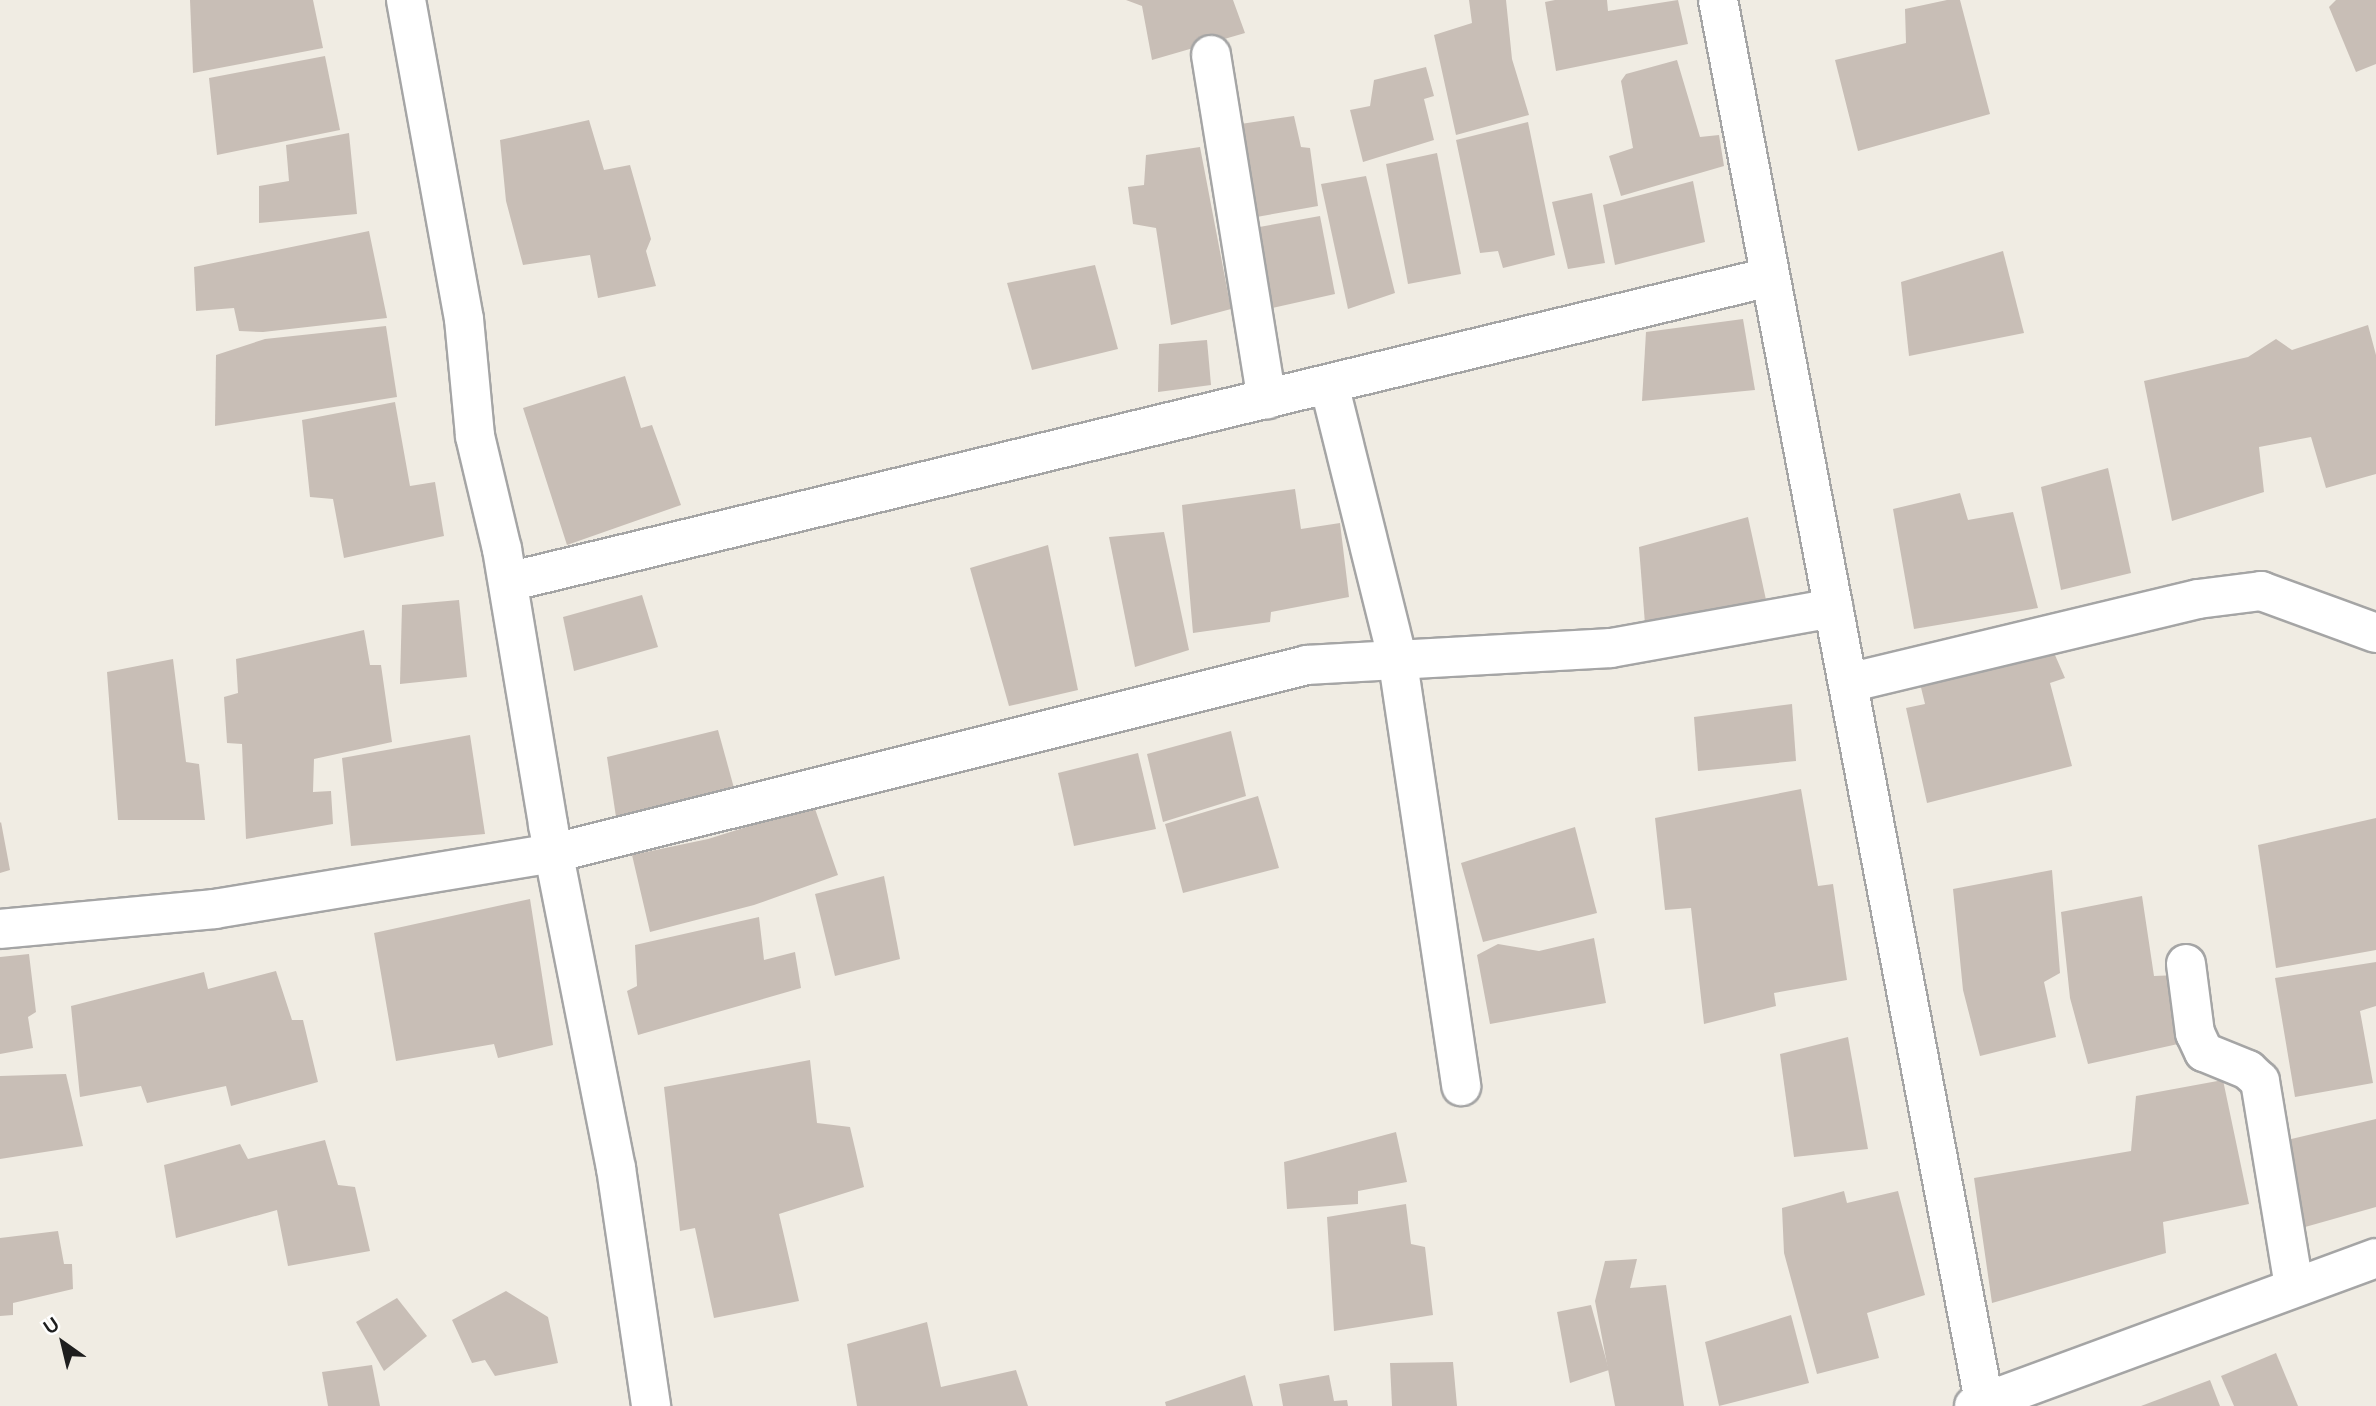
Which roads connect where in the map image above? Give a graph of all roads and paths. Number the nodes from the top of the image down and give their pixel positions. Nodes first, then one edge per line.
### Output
1 (406, 0) edge
2 (1718, 0) edge
3 (1211, 55) dead end
4 (1770, 277) junction
5 (1329, 384) junction
6 (1266, 399) junction
7 (508, 582) junction
8 (1833, 608) junction
9 (2376, 633) edge
10 (1397, 656) junction
11 (1848, 683) junction
12 (554, 853) junction
13 (0, 929) edge
14 (2186, 964) dead end
15 (1461, 1086) dead end
16 (2376, 1258) edge
17 (2294, 1286) junction
18 (1981, 1405) edge
19 (651, 1406) edge

1 - 7 street
2 - 4 street
3 - 6 street
4 - 5 street
4 - 8 street
5 - 6 street
5 - 10 street
6 - 7 street
7 - 12 street
8 - 10 street
8 - 11 street
9 - 11 street
10 - 12 street
10 - 15 street
11 - 18 street
12 - 13 street
12 - 19 street
14 - 17 street
16 - 17 street
17 - 18 street

